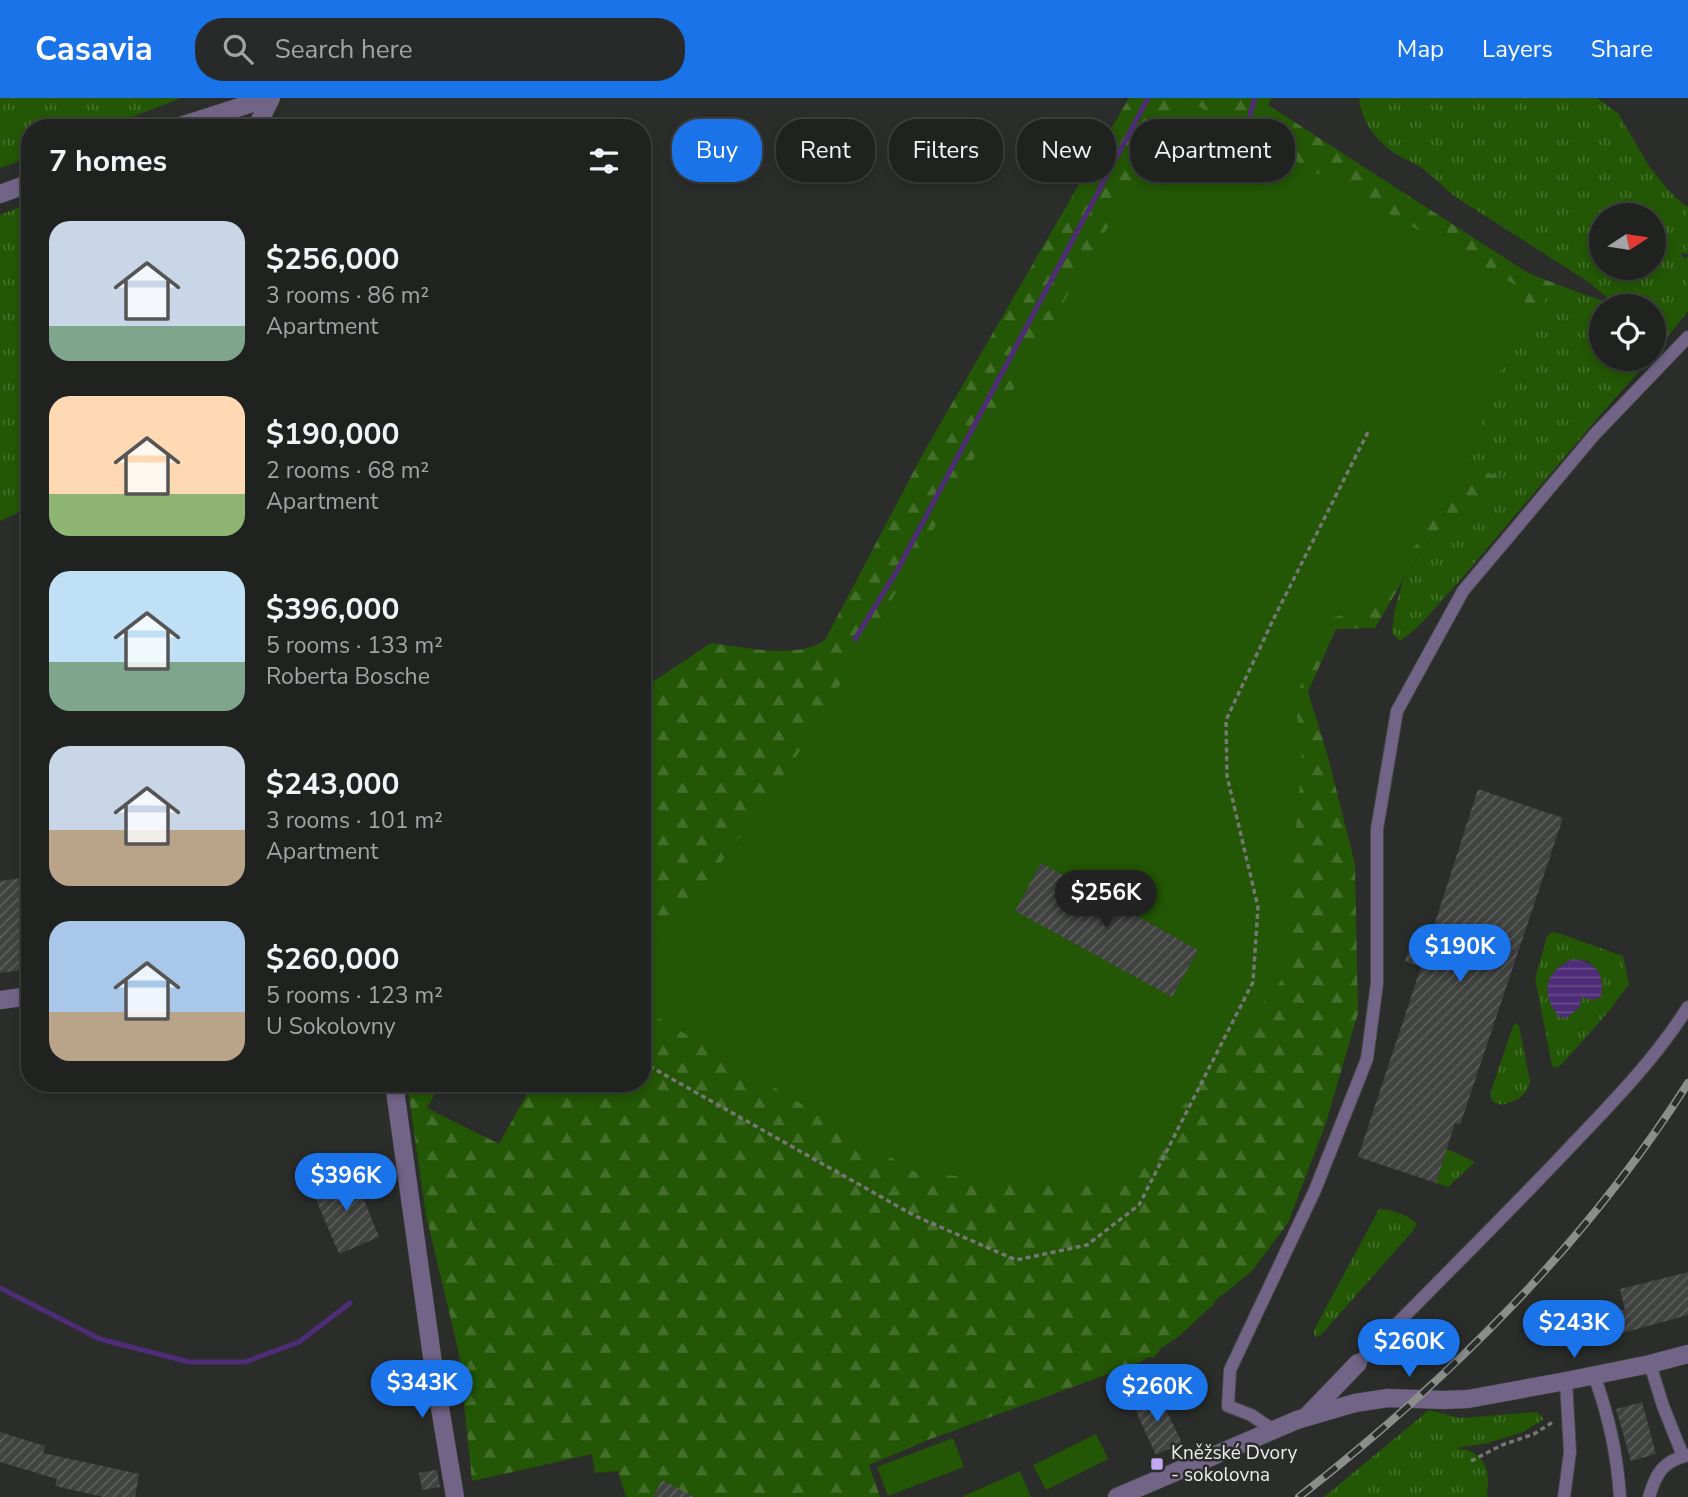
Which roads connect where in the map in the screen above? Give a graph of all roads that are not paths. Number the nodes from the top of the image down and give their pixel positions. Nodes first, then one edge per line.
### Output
1 (270, 98) edge
2 (203, 119) edge
3 (260, 119) edge
4 (21, 186) edge
5 (0, 194) edge
6 (1688, 337) edge
7 (21, 997) edge
8 (0, 1000) edge
9 (1688, 1007) edge
10 (395, 1092) edge
11 (1688, 1354) edge
12 (1358, 1363) joint
13 (1650, 1364) junction
14 (1594, 1375) junction
15 (1566, 1381) junction
16 (1307, 1416) junction
17 (1272, 1429) junction
18 (1686, 1455) edge
19 (455, 1497) edge
20 (1117, 1497) edge
21 (1564, 1497) edge
22 (1620, 1497) edge
23 (1648, 1497) edge

1 - 2 street
1 - 3 street
4 - 5 street
6 - 17 lane
7 - 8 street
9 - 12 lane
10 - 19 street
11 - 13 street
12 - 16 street
13 - 14 street
13 - 18 lane
14 - 15 street
14 - 22 lane
15 - 16 street
15 - 21 lane
16 - 17 street
17 - 20 street
18 - 23 lane

